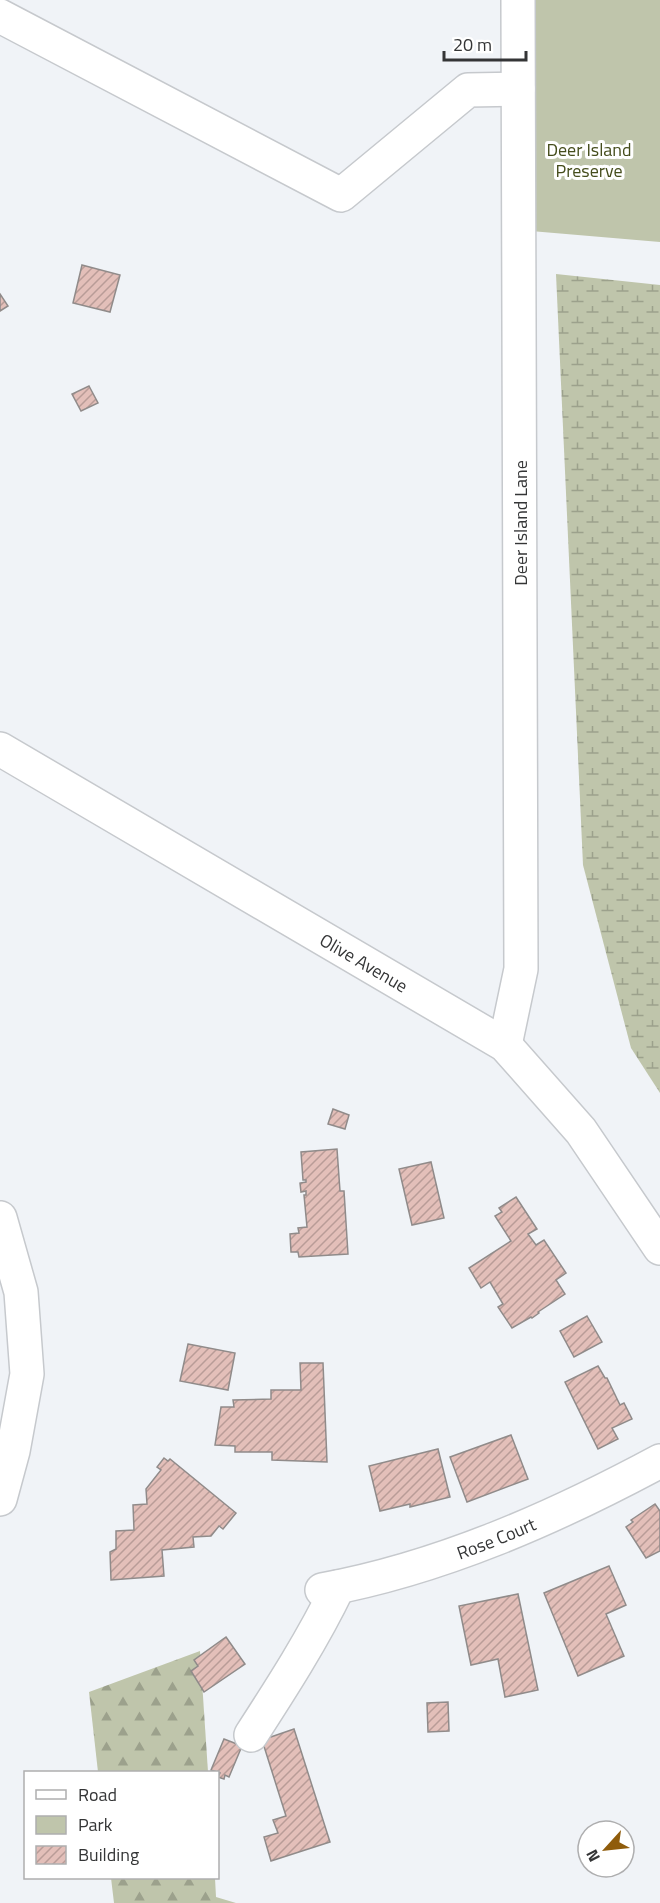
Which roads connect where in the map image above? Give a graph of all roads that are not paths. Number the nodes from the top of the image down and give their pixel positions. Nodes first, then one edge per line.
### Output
1 (518, 0) edge
2 (0, 16) edge
3 (519, 89) junction
4 (0, 749) edge
5 (506, 1045) junction
6 (0, 1218) edge
7 (660, 1248) edge
8 (660, 1461) edge
9 (0, 1499) edge
10 (251, 1735) dead end

1 - 3 street, Deer Island Lane
2 - 3 street
3 - 5 street, Deer Island Lane
4 - 5 street, Olive Avenue
5 - 7 street, Olive Avenue
6 - 9 street
8 - 10 street, Rose Court

